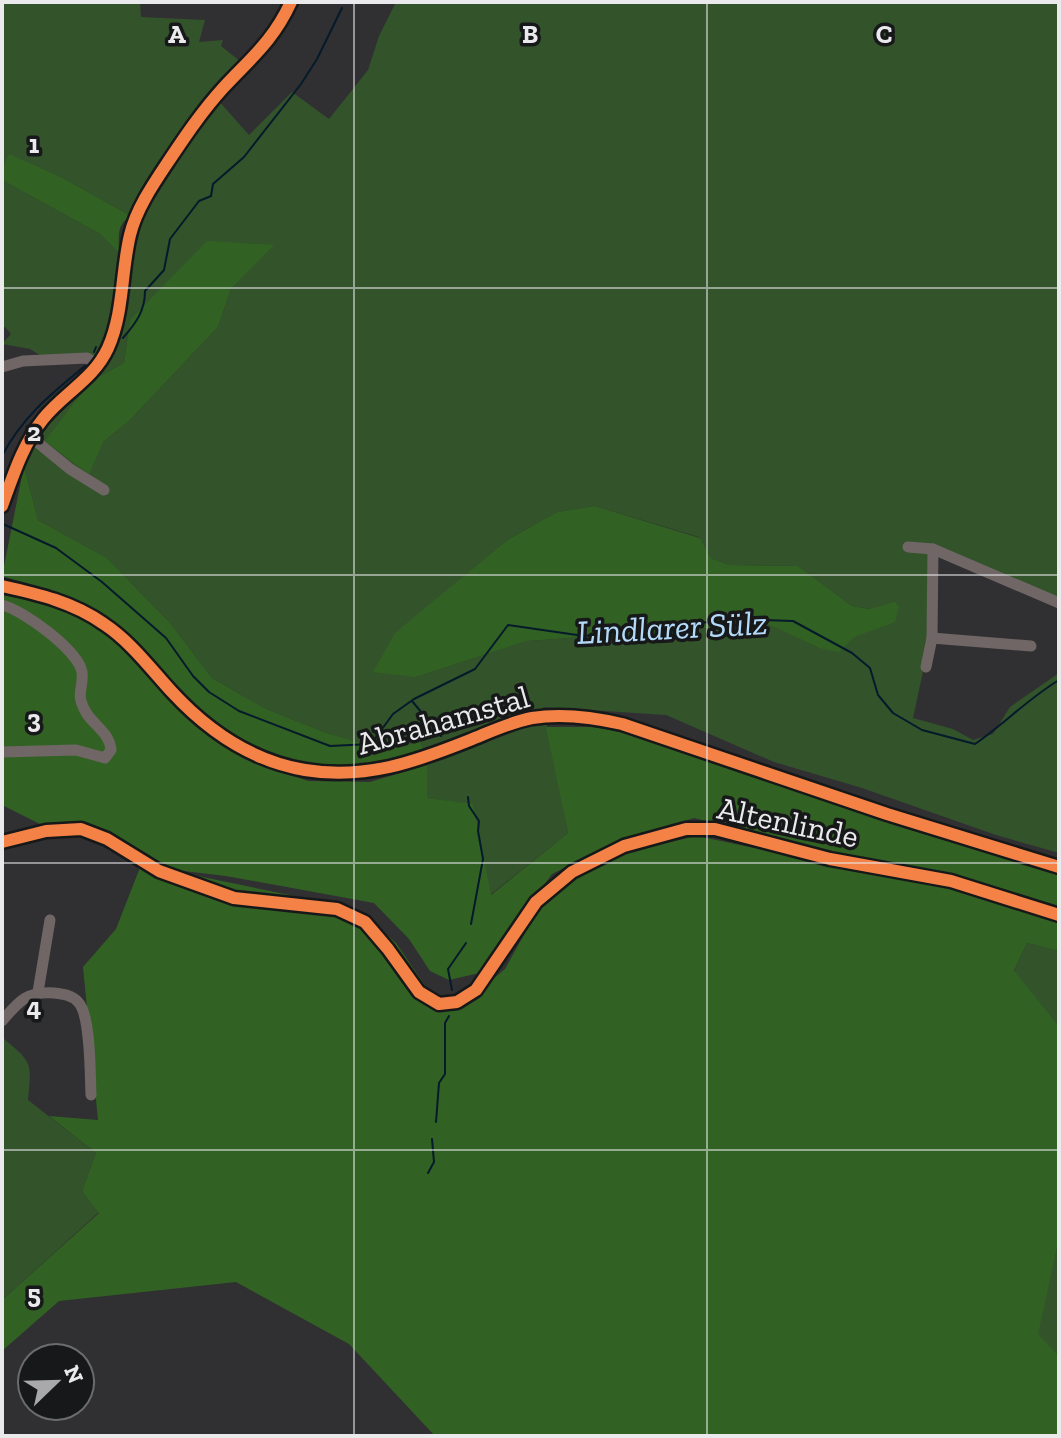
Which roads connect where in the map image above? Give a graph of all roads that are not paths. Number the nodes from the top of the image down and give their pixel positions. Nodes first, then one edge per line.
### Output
1 (291, 2) edge
2 (99, 365) junction
3 (2, 367) edge
4 (31, 437) junction
5 (104, 490) dead end
6 (2, 506) edge
7 (908, 547) dead end
8 (933, 549) junction
9 (2, 586) edge
10 (1059, 603) edge
11 (2, 605) edge
12 (932, 638) junction
13 (1031, 646) dead end
14 (926, 667) dead end
15 (2, 752) edge
16 (2, 842) edge
17 (1059, 867) edge
18 (1059, 915) edge
19 (50, 920) dead end
20 (38, 992) junction
21 (2, 1021) edge
22 (91, 1095) dead end

1 - 2 street
2 - 3 street
2 - 4 street
4 - 5 street
4 - 6 street
7 - 8 street
8 - 10 street
8 - 12 street
9 - 17 main road, Abrahamstal
11 - 15 street
12 - 13 street
12 - 14 street
16 - 18 street, Altenlinde
19 - 20 street
20 - 21 street
20 - 22 street

